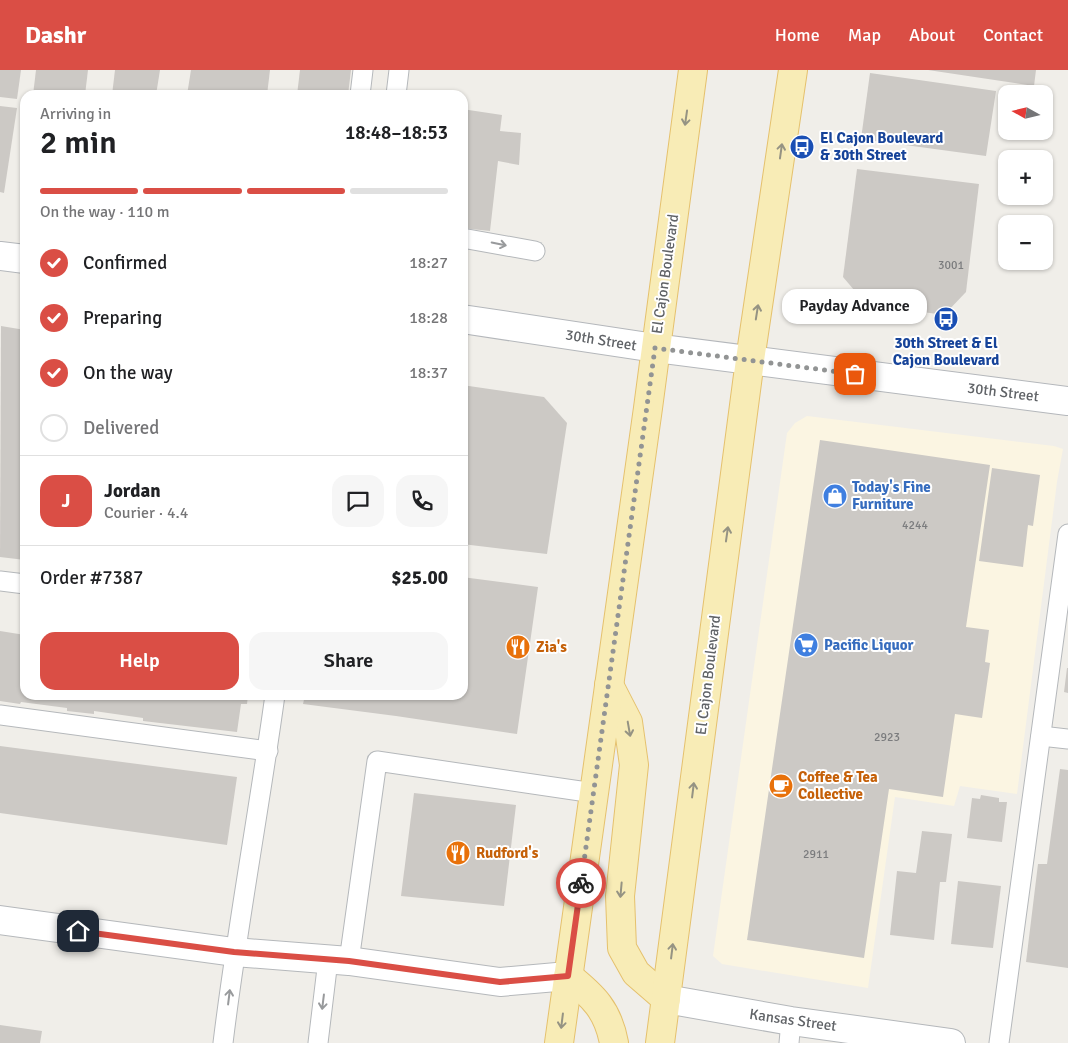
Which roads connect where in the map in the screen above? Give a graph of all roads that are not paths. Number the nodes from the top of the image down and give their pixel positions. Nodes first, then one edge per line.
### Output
1 (363, 70) edge
2 (399, 70) edge
3 (693, 70) edge
4 (793, 70) edge
5 (361, 90) edge
6 (397, 90) edge
7 (468, 239) edge
8 (534, 251) dead end
9 (0, 256) edge
10 (20, 258) edge
11 (468, 320) edge
12 (655, 348) junction
13 (750, 360) junction
14 (1068, 401) edge
15 (1068, 534) edge
16 (0, 581) edge
17 (20, 583) edge
18 (609, 685) junction
19 (274, 700) edge
20 (0, 715) edge
21 (1041, 736) junction
22 (1068, 739) edge
23 (268, 751) junction
24 (594, 793) junction
25 (0, 920) edge
26 (234, 952) junction
27 (338, 961) junction
28 (568, 976) junction
29 (666, 999) junction
30 (790, 1032) edge
31 (223, 1043) edge
32 (318, 1043) edge
33 (559, 1043) edge
34 (614, 1043) edge
35 (660, 1043) edge
36 (951, 1043) edge
37 (999, 1043) edge

1 - 5 lane
2 - 6 lane
3 -> 12 main road, El Cajon Boulevard
13 -> 4 main road, El Cajon Boulevard
7 -> 8 lane
9 - 10 street
11 - 12 street, 30th Street
12 - 13 street, 30th Street
12 - 18 main road, El Cajon Boulevard
13 - 14 street, 30th Street
29 -> 13 main road, El Cajon Boulevard
15 - 21 lane
16 - 17 lane
18 - 24 main road, El Cajon Boulevard
18 -> 29 main road
19 - 23 lane
20 - 23 lane
21 - 22 lane
21 - 37 lane
23 - 26 lane
24 - 27 lane
24 - 28 main road, El Cajon Boulevard
25 - 26 street
26 - 27 street
31 -> 26 lane
27 - 28 street
27 -> 32 lane
28 -> 33 main road, El Cajon Boulevard
28 - 34 main road
29 - 30 street, Kansas Street
29 - 35 main road, El Cajon Boulevard
30 - 36 street, Kansas Street

